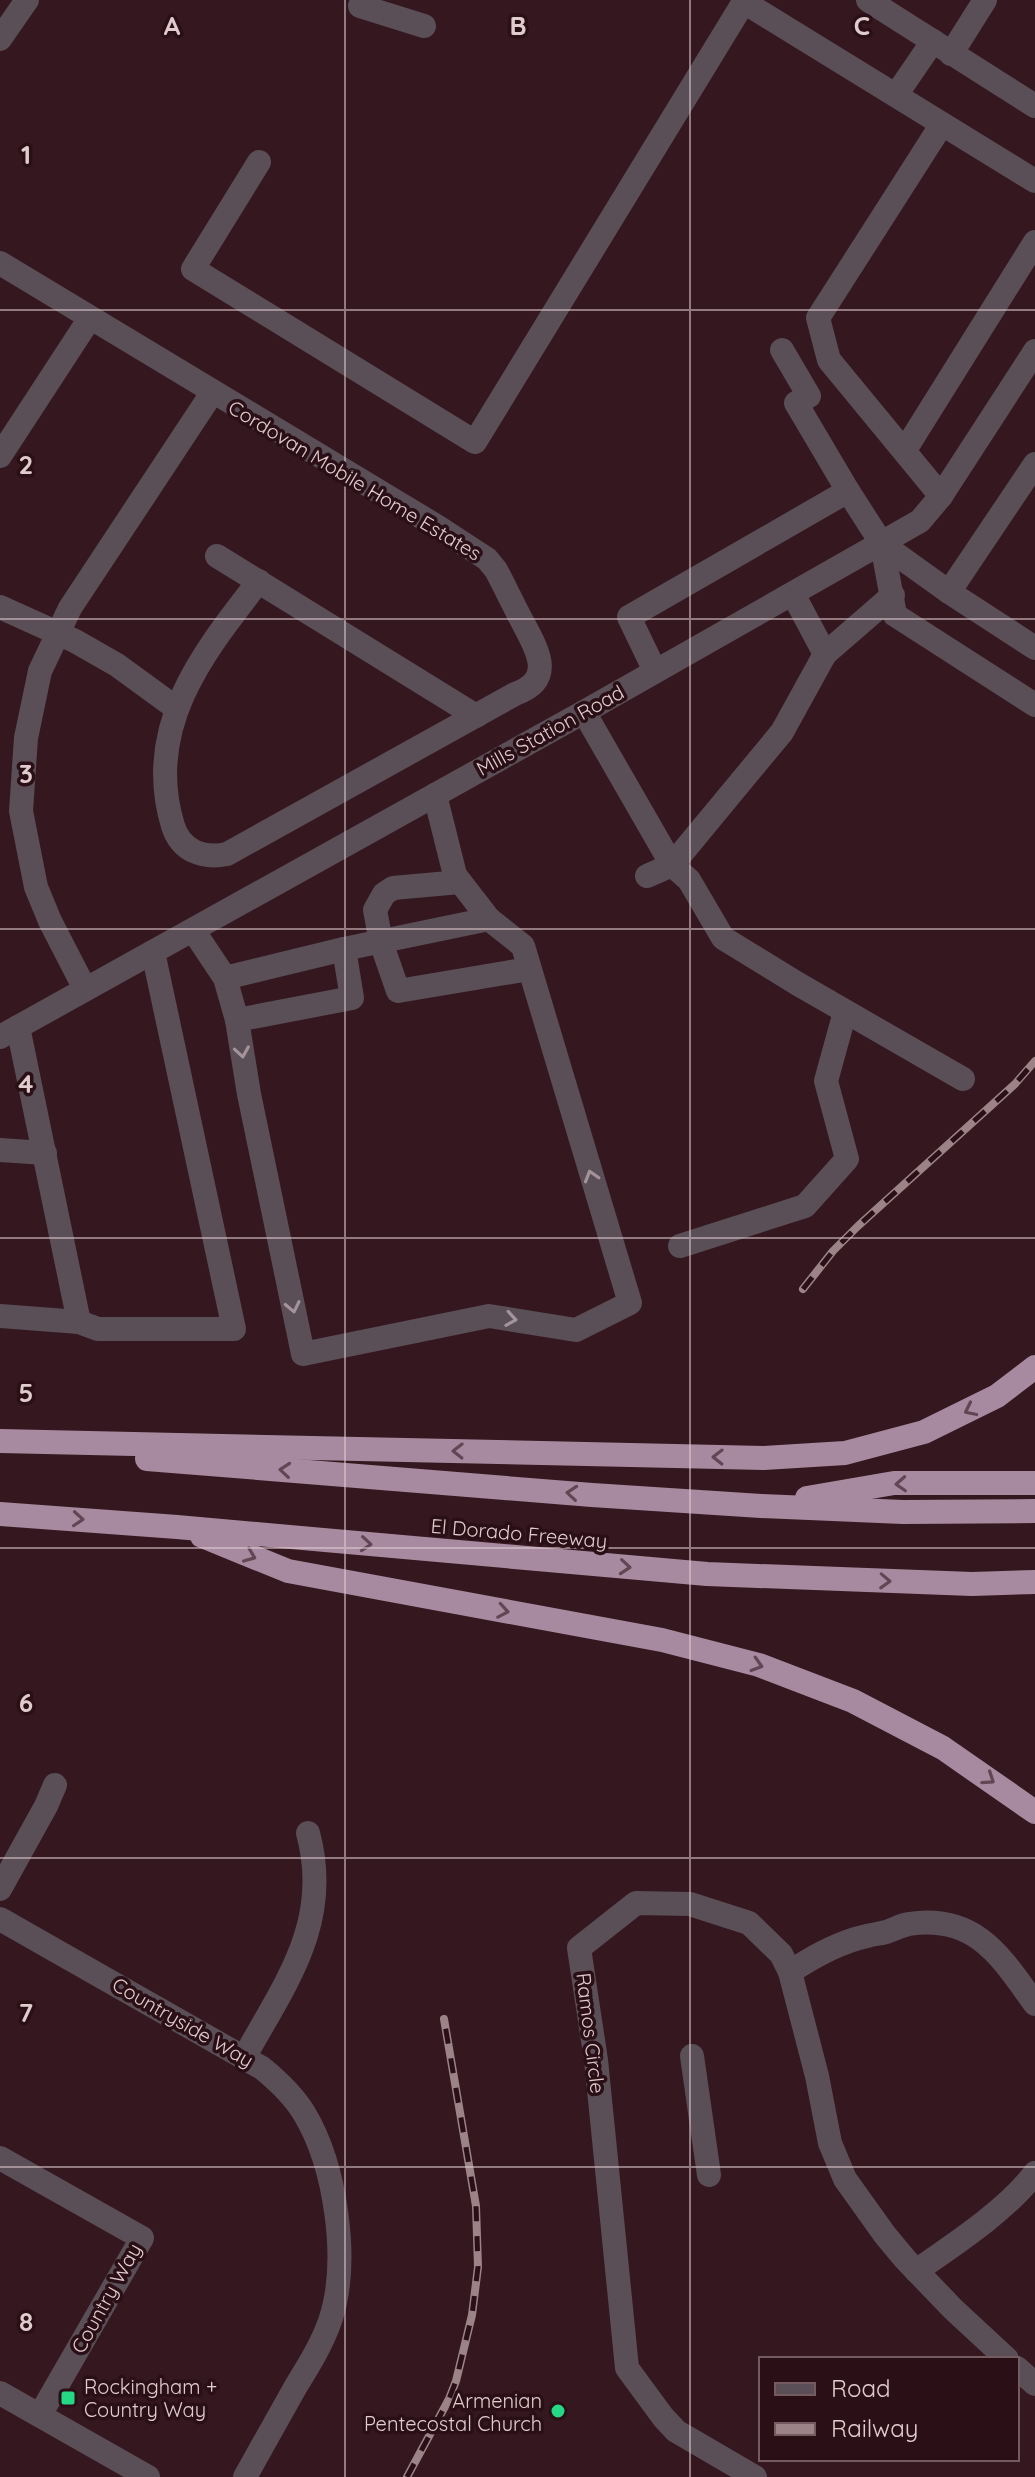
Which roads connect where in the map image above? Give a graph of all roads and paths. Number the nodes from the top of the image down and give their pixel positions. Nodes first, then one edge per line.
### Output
1 (27, 0) edge
2 (868, 0) edge
3 (985, 0) edge
4 (744, 1) edge
5 (363, 3) edge
6 (424, 26) dead end
7 (0, 39) edge
8 (942, 48) junction
9 (896, 95) junction
10 (1035, 106) edge
11 (942, 124) junction
12 (259, 162) dead end
13 (1035, 181) edge
14 (1035, 242) edge
15 (0, 263) edge
16 (90, 318) junction
17 (782, 350) dead end
18 (1035, 351) edge
19 (212, 393) junction
20 (905, 450) junction
21 (0, 456) edge
22 (1035, 464) edge
23 (848, 491) junction
24 (941, 496) junction
25 (882, 544) junction
26 (217, 556) dead end
27 (259, 581) junction
28 (949, 592) junction
29 (793, 594) junction
30 (893, 595) junction
31 (0, 607) edge
32 (57, 632) junction
33 (1035, 648) edge
34 (825, 654) junction
35 (655, 671) junction
36 (1035, 705) edge
37 (176, 708) junction
38 (584, 712) junction
39 (476, 716) junction
40 (10, 794) edge
41 (435, 795) junction
42 (672, 865) junction
43 (647, 876) dead end
44 (460, 882) junction
45 (489, 919) junction
46 (193, 930) junction
47 (381, 942) junction
48 (344, 949) junction
49 (153, 952) junction
50 (529, 969) junction
51 (225, 978) junction
52 (85, 989) junction
53 (845, 1012) junction
54 (237, 1020) junction
55 (9, 1032) edge
56 (963, 1079) dead end
57 (0, 1150) edge
58 (45, 1153) junction
59 (680, 1246) dead end
60 (0, 1316) edge
61 (79, 1322) junction
62 (1035, 1367) edge
63 (0, 1441) edge
64 (0, 1447) edge
65 (1035, 1483) edge
66 (761, 1506) junction
67 (1035, 1511) edge
68 (0, 1514) edge
69 (177, 1527) junction
70 (1035, 1582) edge
71 (55, 1785) dead end
72 (1035, 1812) edge
73 (308, 1833) dead end
74 (0, 1889) edge
75 (0, 1919) edge
76 (790, 1972) junction
77 (1035, 2004) edge
78 (245, 2056) junction
79 (692, 2056) dead end
80 (0, 2158) edge
81 (1035, 2173) edge
82 (709, 2175) dead end
83 (916, 2271) junction
84 (1005, 2357) edge
85 (1019, 2370) edge
86 (1035, 2384) edge
87 (0, 2393) edge
88 (40, 2415) junction
89 (148, 2477) edge
90 (245, 2477) edge
91 (755, 2477) edge

1 - 7 street
2 - 8 street
3 - 8 street
4 - 9 street
4 - 12 street
5 - 6 street
8 - 9 street
8 - 10 street
9 - 11 street
11 - 13 street
11 - 20 street
14 - 20 street
15 - 16 street, Cordovan Mobile Home Estates
16 - 19 street, Cordovan Mobile Home Estates
16 - 21 street
17 - 23 street
18 - 24 street, Mills Station Road
19 - 32 street, Cordovan Mobile Home Estates
19 - 39 street, Cordovan Mobile Home Estates
20 - 24 street
22 - 28 street
23 - 25 street
23 - 35 street
24 - 25 street, Mills Station Road
25 - 28 street
25 - 29 street, Mills Station Road
25 - 30 street
26 - 27 street
27 - 37 street, Cordovan Mobile Home Estates
27 - 39 street
28 - 33 street
29 - 34 street
29 - 35 street, Mills Station Road
30 - 34 street
30 - 36 street
31 - 32 street
32 - 37 street
32 - 40 street, Cordovan Mobile Home Estates
34 - 42 street
35 - 38 street, Mills Station Road
37 - 39 street, Cordovan Mobile Home Estates
38 - 41 street, Mills Station Road
38 - 42 street
40 - 52 street, Cordovan Mobile Home Estates
41 - 44 street
41 - 46 street, Mills Station Road
42 - 43 street
42 - 53 street
44 - 45 street
44 - 47 street
45 - 47 street
45 - 50 street
46 - 49 street, Mills Station Road
46 - 51 street
47 - 48 street
47 - 50 street
48 - 51 street
48 - 54 street
49 - 52 street, Mills Station Road
49 - 61 street
54 -> 50 street
51 - 54 street
52 - 55 street, Mills Station Road
53 - 56 street
53 - 59 street
55 - 58 street
57 - 58 street
58 - 61 street
60 - 61 street
62 -> 63 highway
66 -> 64 highway
65 -> 66 highway
66 - 67 highway
68 -> 69 highway, El Dorado Freeway
69 -> 70 highway, El Dorado Freeway
69 -> 72 highway
71 - 74 street
73 - 78 street
75 - 78 street, Countryside Way
76 - 77 street
76 - 83 street, Ramos Circle
76 - 91 street, Ramos Circle
78 - 90 street, Countryside Way
79 - 82 street
80 - 88 street, Country Way
81 - 83 street
83 - 84 street, Ramos Circle
85 - 86 street
87 - 88 street
88 - 89 street

